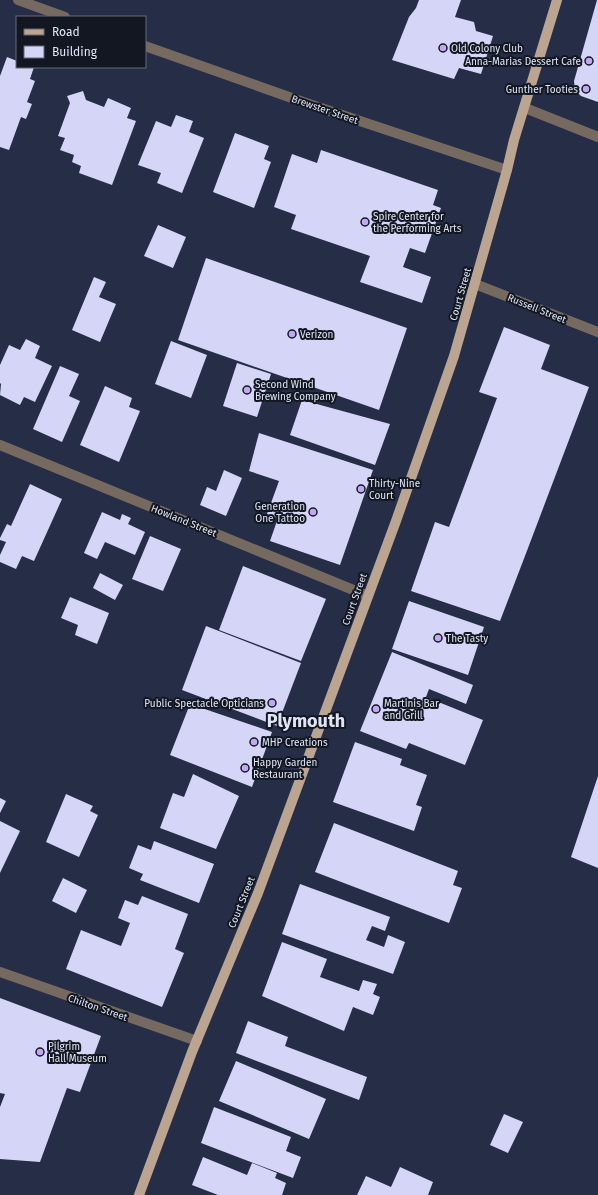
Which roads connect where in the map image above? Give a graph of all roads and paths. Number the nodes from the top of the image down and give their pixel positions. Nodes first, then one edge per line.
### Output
1 (18, 0) edge
2 (557, 0) edge
3 (62, 16) edge
4 (146, 46) edge
5 (525, 108) junction
6 (598, 137) edge
7 (507, 170) junction
8 (475, 284) junction
9 (598, 332) edge
10 (0, 445) edge
11 (368, 596) junction
12 (0, 972) edge
13 (197, 1040) junction
14 (139, 1195) edge

1 - 3 street
2 - 5 main road, Court Street
4 - 7 street, Brewster Street
5 - 6 street
5 - 7 main road, Court Street
7 - 8 main road, Court Street
8 - 9 street, Russell Street
8 - 11 main road, Court Street
10 - 11 street, Howland Street
11 - 13 main road, Court Street
12 - 13 street, Chilton Street
13 - 14 main road, Court Street

